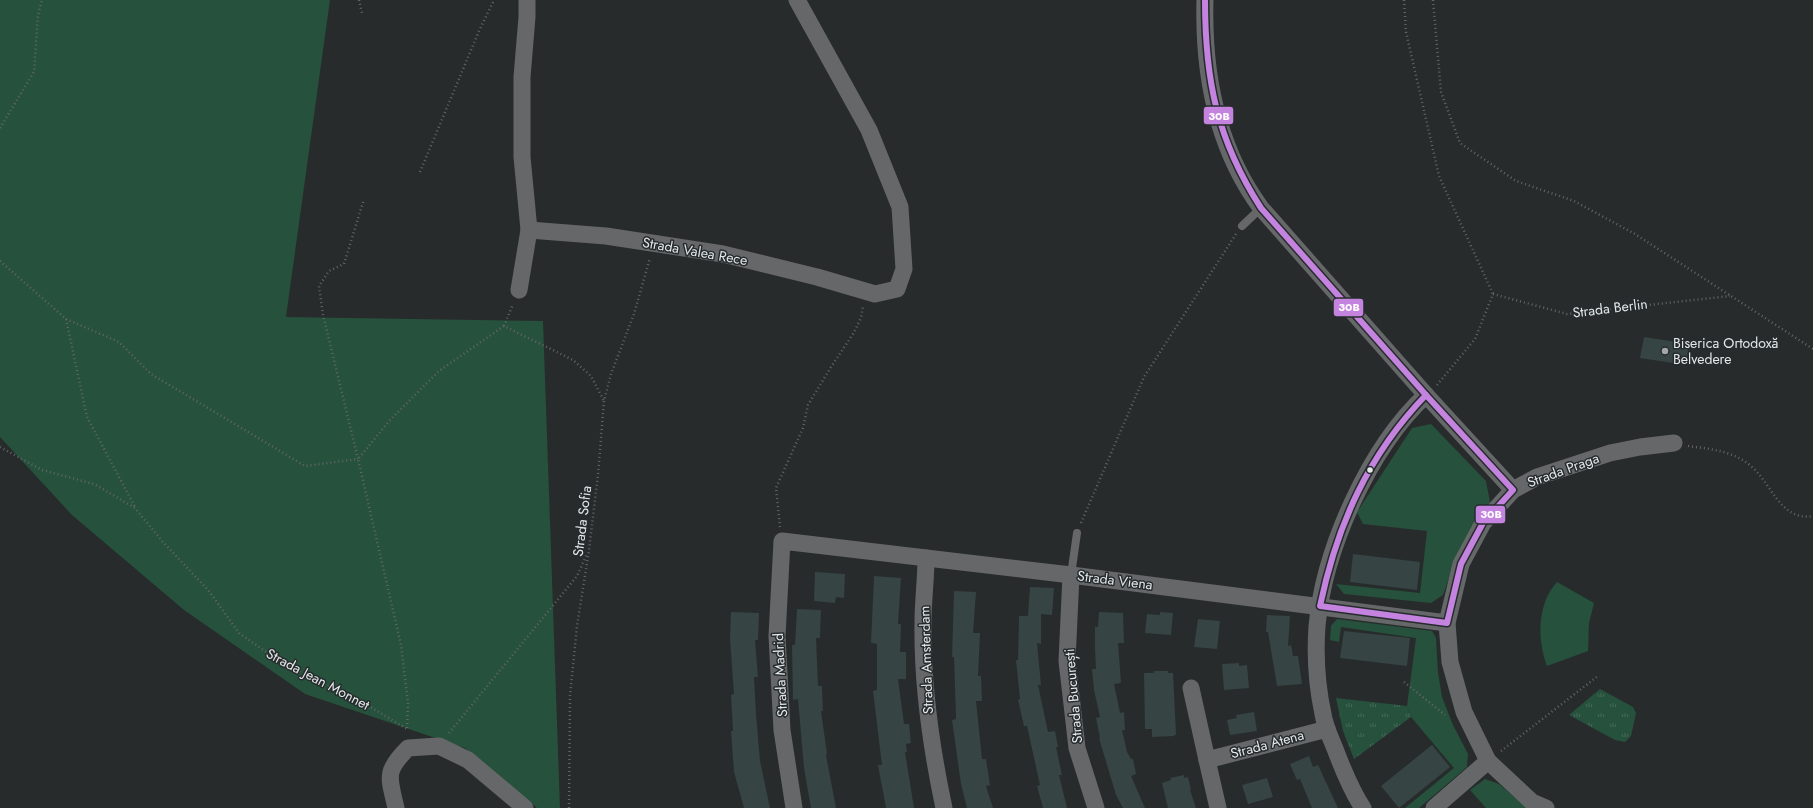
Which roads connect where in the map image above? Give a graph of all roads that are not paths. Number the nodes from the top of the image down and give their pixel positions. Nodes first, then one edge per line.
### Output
1 (527, 0) edge
2 (798, 0) edge
3 (1205, 0) edge
4 (1261, 208) junction
5 (1242, 226) road end
6 (529, 230) junction
7 (519, 290) road end
8 (1426, 395) junction
9 (1674, 443) road end
10 (1513, 490) junction
11 (1077, 533) road end
12 (782, 541) joint
13 (926, 558) junction
14 (1071, 575) junction
15 (1320, 606) junction
16 (1447, 623) junction
17 (1191, 688) dead end
18 (1327, 729) junction
19 (1207, 760) junction
20 (1488, 761) junction
21 (396, 808) edge
22 (526, 808) edge
23 (794, 808) edge
24 (944, 808) edge
25 (1096, 808) edge
26 (1218, 808) edge
27 (1363, 808) edge
28 (1434, 808) edge
29 (1546, 808) edge

1 - 6 street
2 - 6 street, Strada Valea Rece
3 - 4 street
4 - 5 lane
4 - 8 street
6 - 7 street
8 - 10 street
8 - 15 street
9 - 10 street, Strada Praga
10 - 16 street, Strada Praga
11 - 14 lane, Strada București
12 - 13 street, Strada Viena
12 - 23 street, Strada Madrid
13 - 14 street, Strada Viena
13 - 24 street, Strada Amsterdam
14 - 15 street, Strada Viena
14 - 25 street, Strada București
15 - 16 street, Strada Viena
15 - 18 street
16 - 20 street, Strada Praga
17 - 19 street
18 - 19 street, Strada Atena
18 - 27 street
19 - 26 street
20 - 28 street
20 - 29 street, Strada Praga
21 - 22 street

